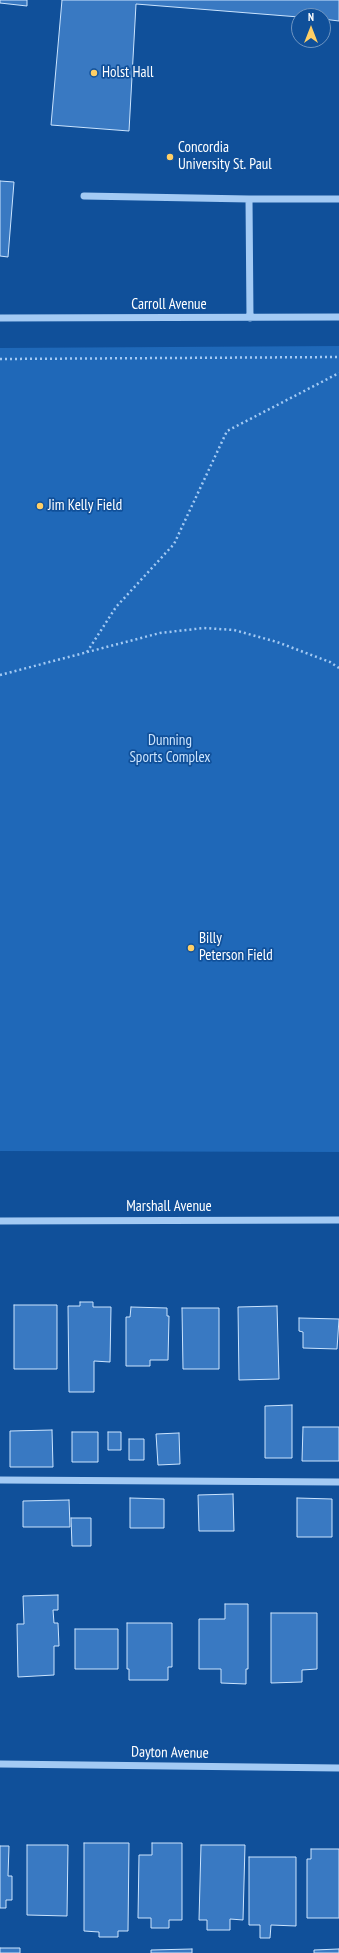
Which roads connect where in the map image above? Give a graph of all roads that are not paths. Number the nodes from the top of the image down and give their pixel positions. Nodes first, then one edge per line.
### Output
1 (84, 196) dead end
2 (249, 199) junction
3 (339, 199) edge
4 (339, 317) edge
5 (0, 318) edge
6 (250, 318) junction
7 (339, 1220) edge
8 (0, 1221) edge
9 (0, 1480) edge
10 (339, 1482) edge
11 (0, 1764) edge
12 (339, 1768) edge

1 - 2 street
2 - 3 street
2 - 6 street
4 - 6 street, Carroll Avenue
5 - 6 street, Carroll Avenue
7 - 8 street, Marshall Avenue
9 - 10 street
11 - 12 street, Dayton Avenue

